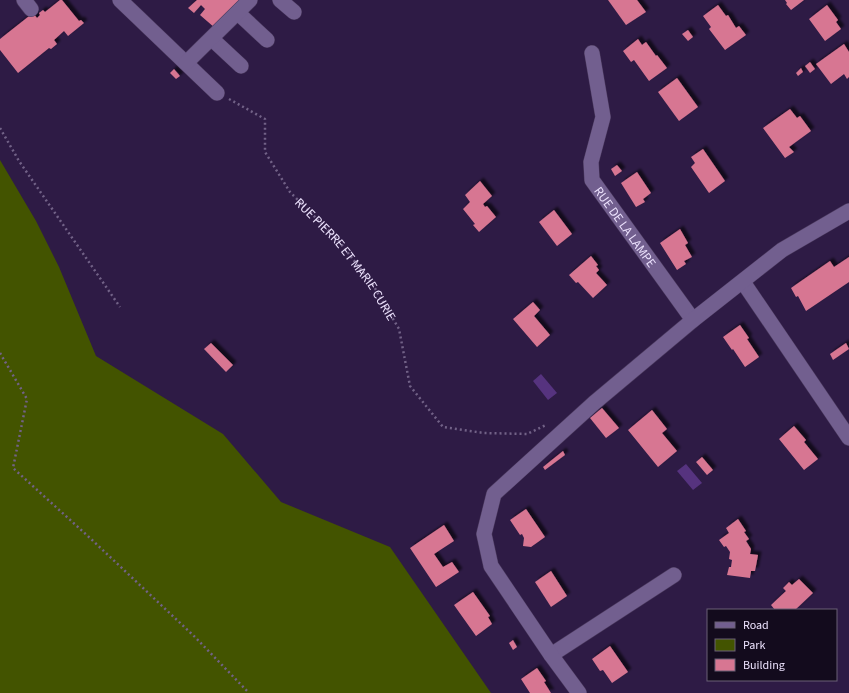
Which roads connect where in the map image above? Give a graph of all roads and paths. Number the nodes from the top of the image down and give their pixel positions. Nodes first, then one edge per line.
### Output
1 (120, 0) edge
2 (250, 0) edge
3 (280, 0) edge
4 (238, 12) junction
5 (294, 12) dead end
6 (212, 39) junction
7 (267, 40) dead end
8 (592, 53) dead end
9 (186, 64) junction
10 (241, 66) dead end
11 (217, 93) joint
12 (0, 128) edge
13 (849, 211) edge
14 (743, 282) junction
15 (120, 307) dead end
16 (692, 320) junction
17 (0, 354) edge
18 (547, 425) dead end
19 (849, 438) edge
20 (674, 575) dead end
21 (551, 655) junction
22 (250, 693) edge
23 (579, 693) edge

1 - 9 street
2 - 4 street
3 - 5 street
4 - 6 street
4 - 7 street
6 - 9 street
6 - 10 street
8 - 16 street, RUE DE LA LAMPE
9 - 11 street
11 - 18 path, RUE PIERRE ET MARIE CURIE
12 - 15 path
13 - 14 street
14 - 16 street
14 - 19 street
16 - 21 street
17 - 22 path
20 - 21 street
21 - 23 street

